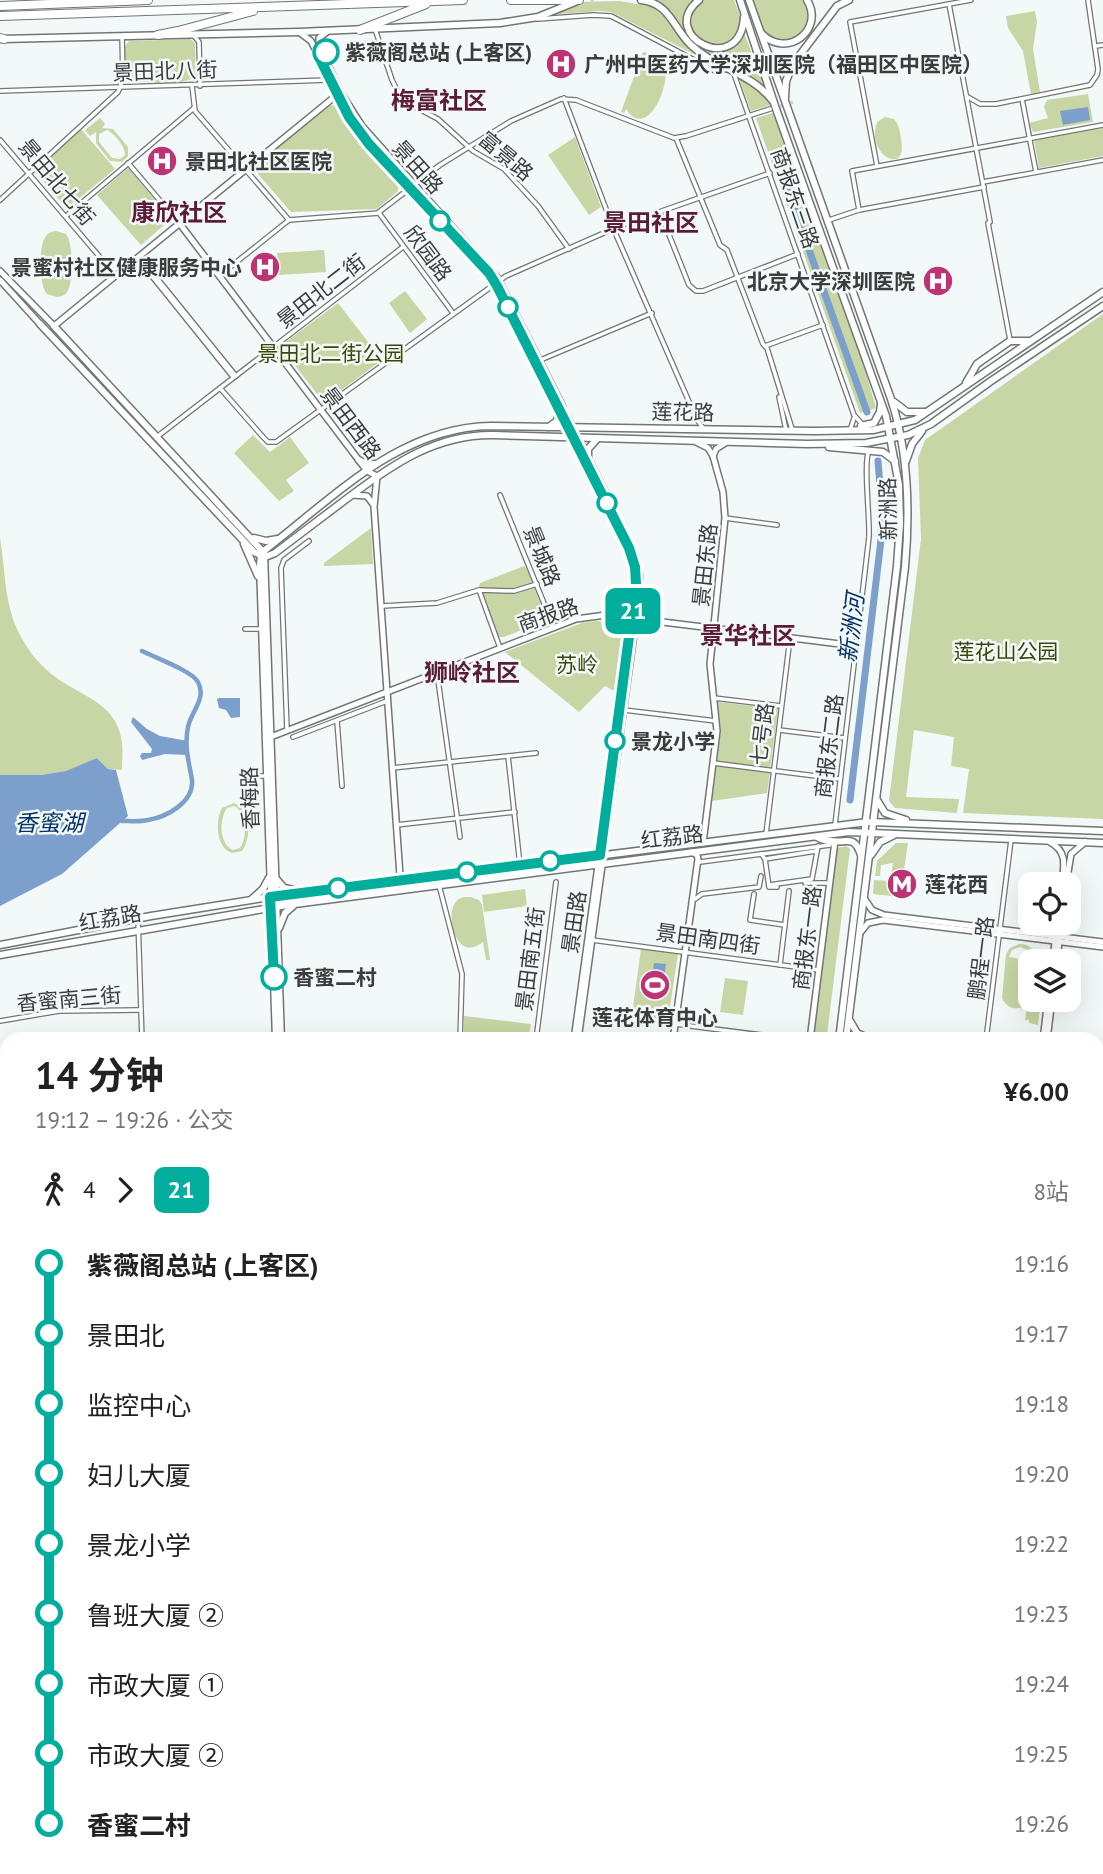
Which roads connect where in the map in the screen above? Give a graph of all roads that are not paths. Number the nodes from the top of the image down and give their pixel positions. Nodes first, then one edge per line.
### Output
1 (148, 0) edge
2 (463, 0) edge
3 (511, 0) edge
4 (579, 0) edge
5 (641, 0) edge
6 (699, 0) edge
7 (740, 0) edge
8 (749, 0) edge
9 (807, 0) edge
10 (849, 0) edge
11 (971, 0) edge
12 (1088, 0) edge
13 (433, 1) edge
14 (1, 2) edge
15 (949, 4) junction
16 (592, 6) dead end
17 (266, 8) junction
18 (744, 11) junction
19 (593, 15) junction
20 (0, 16) edge
21 (519, 21) junction
22 (758, 27) junction
23 (374, 29) junction
24 (360, 30) junction
25 (328, 31) junction
26 (299, 32) junction
27 (158, 34) junction
28 (192, 35) junction
29 (122, 36) junction
30 (1, 39) edge
31 (1103, 45) edge
32 (1096, 46) junction
33 (732, 71) junction
34 (330, 80) junction
35 (192, 86) junction
36 (200, 86) junction
37 (121, 88) junction
38 (0, 91) edge
39 (339, 94) junction
40 (967, 96) junction
41 (564, 98) junction
42 (1023, 99) junction
43 (772, 107) junction
44 (786, 107) junction
45 (194, 108) junction
46 (749, 116) junction
47 (1103, 125) edge
48 (676, 138) junction
49 (1030, 138) junction
50 (0, 139) edge
51 (469, 147) junction
52 (976, 148) junction
53 (1103, 160) edge
54 (128, 163) junction
55 (877, 166) junction
56 (246, 169) junction
57 (1036, 172) junction
58 (30, 173) junction
59 (770, 173) junction
60 (983, 185) junction
61 (411, 187) junction
62 (700, 198) junction
63 (0, 200) edge
64 (859, 210) junction
65 (379, 212) junction
66 (660, 212) junction
67 (66, 216) junction
68 (289, 220) junction
69 (827, 220) junction
70 (180, 224) junction
71 (614, 230) junction
72 (403, 247) junction
73 (569, 249) junction
74 (798, 254) junction
75 (139, 258) junction
76 (0, 271) edge
77 (116, 276) junction
78 (219, 276) junction
79 (737, 277) junction
80 (0, 280) edge
81 (497, 281) junction
82 (1103, 292) edge
83 (1103, 306) edge
84 (453, 313) junction
85 (652, 313) junction
86 (40, 324) junction
87 (54, 326) junction
88 (823, 327) junction
89 (47, 331) junction
90 (1010, 341) junction
91 (1030, 341) junction
92 (273, 347) junction
93 (766, 347) junction
94 (538, 361) junction
95 (235, 377) junction
96 (106, 380) junction
97 (964, 386) junction
98 (100, 388) junction
99 (220, 388) junction
100 (891, 399) junction
101 (882, 402) junction
102 (321, 409) junction
103 (560, 409) junction
104 (930, 410) junction
105 (854, 415) junction
106 (898, 423) junction
107 (931, 424) junction
108 (865, 426) junction
109 (889, 426) junction
110 (851, 427) junction
111 (548, 428) junction
112 (571, 428) junction
113 (706, 430) junction
114 (839, 431) junction
115 (785, 432) junction
116 (797, 432) junction
117 (158, 436) junction
118 (901, 436) junction
119 (892, 438) junction
120 (577, 439) junction
121 (597, 439) junction
122 (693, 442) junction
123 (727, 442) junction
124 (820, 444) junction
125 (857, 449) junction
126 (871, 450) junction
127 (588, 456) junction
128 (713, 459) junction
129 (359, 460) junction
130 (380, 462) junction
131 (866, 462) junction
132 (897, 467) junction
133 (905, 467) junction
134 (367, 471) junction
135 (377, 476) junction
136 (357, 479) junction
137 (351, 495) junction
138 (500, 495) dead end
139 (374, 507) junction
140 (726, 518) junction
141 (305, 519) junction
142 (777, 525) dead end
143 (310, 526) junction
144 (237, 534) junction
145 (250, 536) junction
146 (283, 537) junction
147 (309, 541) dead end
148 (275, 553) junction
149 (263, 555) junction
150 (263, 582) junction
151 (537, 584) junction
152 (478, 590) junction
153 (382, 606) junction
154 (634, 619) junction
155 (554, 628) junction
156 (245, 629) dead end
157 (264, 629) junction
158 (714, 629) junction
159 (790, 638) junction
160 (856, 646) junction
161 (500, 648) junction
162 (437, 673) junction
163 (387, 692) junction
164 (714, 698) junction
165 (387, 701) junction
166 (781, 706) junction
167 (624, 710) junction
168 (337, 721) junction
169 (717, 721) junction
170 (287, 730) junction
171 (779, 730) junction
172 (293, 737) dead end
173 (268, 738) junction
174 (845, 738) junction
175 (536, 753) dead end
176 (508, 756) junction
177 (450, 762) junction
178 (713, 764) junction
179 (392, 768) junction
180 (774, 771) junction
181 (249, 776) dead end
182 (266, 776) junction
183 (840, 779) junction
184 (342, 786) dead end
185 (876, 795) junction
186 (514, 812) junction
187 (457, 818) junction
188 (870, 822) junction
189 (918, 823) junction
190 (396, 825) junction
191 (835, 825) junction
192 (1103, 831) edge
193 (868, 832) junction
194 (766, 834) junction
195 (901, 834) junction
196 (815, 836) junction
197 (460, 837) dead end
198 (1011, 839) junction
199 (1047, 840) junction
200 (1085, 842) junction
201 (704, 843) junction
202 (832, 843) junction
203 (1103, 843) edge
204 (817, 849) junction
205 (705, 851) junction
206 (692, 852) junction
207 (602, 855) junction
208 (763, 856) junction
209 (865, 861) junction
210 (700, 862) junction
211 (601, 864) junction
212 (520, 865) junction
213 (1064, 872) edge
214 (1067, 872) edge
215 (272, 874) junction
216 (761, 876) dead end
217 (812, 879) junction
218 (401, 880) junction
219 (555, 881) dead end
220 (830, 882) junction
221 (806, 883) dead end
222 (439, 885) junction
223 (769, 885) junction
224 (696, 887) junction
225 (777, 887) dead end
226 (401, 890) junction
227 (789, 891) dead end
228 (306, 892) junction
229 (702, 894) junction
230 (754, 894) dead end
231 (273, 896) junction
232 (864, 896) junction
233 (251, 899) junction
234 (695, 899) junction
235 (299, 904) junction
236 (274, 907) junction
237 (248, 912) junction
238 (138, 918) junction
239 (785, 925) junction
240 (272, 926) junction
241 (138, 931) junction
242 (1000, 932) junction
243 (859, 933) junction
244 (1057, 935) edge
245 (278, 937) junction
246 (1057, 939) junction
247 (592, 940) junction
248 (0, 945) edge
249 (1103, 945) edge
250 (1056, 949) edge
251 (686, 952) junction
252 (0, 955) edge
253 (780, 965) junction
254 (819, 970) junction
255 (141, 1010) junction
256 (1048, 1012) edge
257 (849, 1016) junction
258 (0, 1021) edge
259 (676, 1024) junction
260 (840, 1031) edge
261 (142, 1032) edge
262 (276, 1032) edge
263 (281, 1032) edge
264 (460, 1032) edge
265 (537, 1032) edge
266 (577, 1032) edge
267 (577, 1032) edge
268 (675, 1032) edge
269 (738, 1032) edge
270 (811, 1032) edge
271 (847, 1032) edge
272 (857, 1032) edge
273 (987, 1032) edge
274 (1046, 1032) edge

1 - 14 highway
2 - 13 highway
3 - 4 highway
4 - 21 main road
5 - 33 main road
6 - 18 main road
7 - 18 main road, 新洲路
8 - 22 main road, 新洲路
9 - 22 main road
10 - 44 main road
11 - 15 street
12 - 32 street
13 - 17 highway
13 - 24 highway
15 - 40 street
15 - 55 street
16 - 19 street
17 - 20 highway
17 - 27 highway
18 - 43 main road, 新洲路
19 - 21 street
19 - 33 street
21 - 23 main road
22 - 44 main road, 新洲路
23 - 24 main road
23 - 51 street, 富景路
24 - 25 main road
25 - 26 main road
25 - 39 street, 景田路
26 - 28 main road
26 - 34 street, 景田路
27 - 28 main road
27 - 29 main road
28 - 36 street
29 - 30 main road
29 - 37 street
31 - 32 street
32 - 42 street
33 - 43 main road
33 - 46 street, 商报东三路
34 - 36 street, 景田北八街
34 - 39 street, 景田路
35 - 36 street, 景田北八街
35 - 37 street, 景田北八街
35 - 45 street
37 - 38 street, 景田北八街
37 - 58 street
39 - 56 street
39 - 61 street, 景田路
40 - 42 street
40 - 52 street
41 - 48 street
41 - 51 street
41 - 71 street
42 - 49 street
43 - 46 street
43 - 101 main road, 新洲路
44 - 69 main road, 新洲路
45 - 54 street
45 - 56 street
46 - 48 street
46 - 59 street, 商报东三路
47 - 49 street
48 - 62 street
49 - 52 street
49 - 57 street
50 - 58 street, 景田北七街
51 - 61 street
51 - 73 street, 富景路
52 - 55 street
52 - 60 street
53 - 57 street
54 - 67 street
54 - 70 street, 景田西路
55 - 64 street
56 - 68 street
56 - 70 street
57 - 60 street
58 - 63 street
58 - 67 street, 景田北七街
59 - 62 street
59 - 74 street, 商报东三路
60 - 64 street
60 - 90 street
61 - 65 street
61 - 81 street, 景田路
62 - 66 street
62 - 79 street
64 - 69 street
65 - 68 street
65 - 72 street, 欣园路
66 - 71 street
66 - 79 street
67 - 77 street, 景田北七街
68 - 78 street
69 - 100 main road, 新洲路
70 - 75 street
70 - 78 street, 景田西路
71 - 73 street
71 - 85 street
72 - 84 street, 欣园路
72 - 92 street, 景田北二街
73 - 81 street
74 - 79 street
74 - 88 street, 商报东三路
75 - 77 street
75 - 95 street
76 - 87 street
77 - 87 street
78 - 92 street, 景田西路
79 - 93 street
80 - 86 street
81 - 84 street
81 - 94 street, 景田路
82 - 91 main road, 莲花路
83 - 107 main road, 莲花路
84 - 102 street
85 - 94 street
85 - 113 street
86 - 87 main road
86 - 89 main road
87 - 89 main road
87 - 96 main road
88 - 93 street
88 - 105 street, 商报东三路
89 - 98 main road
90 - 91 main road
90 - 97 main road
91 - 97 main road, 莲花路
92 - 95 street, 景田北二街
92 - 102 street, 景田西路
93 - 115 street
93 - 116 street
94 - 103 street, 景田路
94 - 112 street, 景田路
95 - 99 street, 景田北二街
96 - 98 main road
96 - 117 main road
97 - 104 main road, 莲花路
98 - 144 main road
99 - 102 street
99 - 117 street, 景田北二街
100 - 104 main road
100 - 106 main road, 新洲路
101 - 108 main road
101 - 109 main road, 新洲路
102 - 129 street, 景田西路
103 - 111 main road
103 - 112 street, 景田路
104 - 106 main road, 莲花路
105 - 108 street, 商报东三路
105 - 110 street
106 - 109 main road, 莲花路
106 - 118 main road, 新洲路
107 - 118 main road, 莲花路
107 - 133 main road
108 - 110 main road
109 - 114 main road, 莲花路
109 - 119 main road, 新洲路
110 - 114 main road
111 - 112 main road, 莲花路
111 - 130 main road, 莲花路
112 - 113 main road, 莲花路
112 - 120 street, 景田路
113 - 115 main road, 莲花路
114 - 116 main road, 莲花路
115 - 116 main road, 莲花路
117 - 145 main road
118 - 119 main road, 莲花路
118 - 133 main road, 新洲路
119 - 124 main road, 莲花路
119 - 132 main road, 新洲路
120 - 121 main road, 莲花路
120 - 127 street, 景田路
120 - 135 main road, 莲花路
120 - 154 street, 景田路
121 - 122 main road, 莲花路
121 - 127 main road
122 - 123 main road, 莲花路
122 - 128 street
123 - 124 main road, 莲花路
123 - 128 street
124 - 125 main road
125 - 126 main road
125 - 131 street
126 - 131 street, 商报东二路
126 - 132 main road
127 - 154 street, 景田路
128 - 140 street, 景田东路
129 - 130 main road
129 - 134 street, 景田西路
129 - 136 main road
130 - 134 main road, 莲花路
131 - 160 street, 商报东二路
132 - 188 main road, 新洲路
133 - 185 main road, 新洲路
134 - 135 street, 景田西路
134 - 136 main road, 莲花路
135 - 137 main road, 莲花路
135 - 139 street, 景田西路
136 - 141 main road, 莲花路
137 - 139 street, 景田西路
137 - 143 main road, 莲花路
138 - 151 street, 景城路
139 - 153 street, 景田西路
140 - 142 street
140 - 158 street, 景田东路
141 - 143 main road
141 - 146 main road, 莲花路
143 - 148 main road, 莲花路
144 - 149 main road
144 - 150 main road
145 - 146 main road
145 - 149 main road
146 - 149 main road, 莲花路
147 - 170 street
148 - 149 main road, 莲花路
148 - 150 main road
149 - 150 main road, 香梅路
150 - 157 main road, 香梅路
151 - 152 street
151 - 155 street, 景城路
152 - 153 street
152 - 161 street
153 - 163 street, 景田西路
154 - 155 street, 商报路
154 - 158 street, 商报路
154 - 167 street, 景田路
154 - 207 street, 景田路
155 - 161 street, 商报路
156 - 157 street
157 - 173 main road, 香梅路
158 - 159 street, 商报路
158 - 164 street, 景田东路
159 - 160 street, 商报路
159 - 166 street, 七号路
160 - 174 street, 商报东二路
161 - 162 street, 商报路
162 - 163 street, 商报路
162 - 177 street
163 - 165 street, 景田西路
163 - 170 street, 商报路
164 - 166 street
164 - 169 street, 景田东路
165 - 168 street
165 - 179 street, 景田西路
166 - 171 street, 七号路
167 - 169 street
167 - 207 street, 景田路
168 - 172 street
168 - 184 street
169 - 178 street, 景田东路
170 - 173 street, 商报路
171 - 174 street
171 - 180 street, 七号路
173 - 182 main road, 香梅路
173 - 215 main road, 香梅路
174 - 183 street, 商报东二路
175 - 176 street
176 - 177 street
176 - 186 street
177 - 179 street
177 - 187 street
178 - 180 street
178 - 201 street, 景田东路
179 - 190 street, 景田西路
180 - 183 street
180 - 194 street, 七号路
181 - 182 street
182 - 215 main road, 香梅路
183 - 191 street, 商报东二路
185 - 188 main road, 新洲路
185 - 189 main road
186 - 187 street
186 - 212 street
187 - 190 street
187 - 197 street
188 - 189 main road, 红荔路
188 - 191 main road, 红荔路
188 - 193 main road, 新洲路
189 - 192 main road, 红荔路
190 - 218 street, 景田西路
191 - 194 main road, 红荔路
193 - 195 main road, 红荔路
193 - 196 main road, 红荔路
193 - 209 main road, 新洲路
194 - 201 main road, 红荔路
195 - 198 main road, 红荔路
195 - 209 main road
196 - 202 main road
196 - 205 main road, 红荔路
198 - 199 main road, 红荔路
198 - 242 street, 鹏程一路
199 - 200 main road, 红荔路
199 - 213 street
200 - 203 main road, 红荔路
200 - 214 street
201 - 207 main road, 红荔路
202 - 204 street
202 - 209 main road
202 - 220 street, 商报东一路
204 - 208 street
204 - 217 street
205 - 206 main road, 红荔路
205 - 210 street
206 - 211 main road, 红荔路
206 - 251 street
207 - 211 street, 景田路
207 - 212 main road, 红荔路
208 - 210 street
208 - 223 street
209 - 232 main road, 新洲路
209 - 260 main road, 新洲路
210 - 224 street
211 - 222 main road, 红荔路
211 - 247 street, 景田路
211 - 266 street, 景田路
212 - 218 main road, 红荔路
215 - 228 main road
215 - 231 main road, 香梅路
215 - 233 main road
216 - 229 street
217 - 220 street
217 - 223 street
218 - 226 street, 景田西路
218 - 228 main road, 红荔路
219 - 265 street, 景田南五街
220 - 221 street
220 - 254 street, 商报东一路
222 - 226 main road, 红荔路
222 - 264 street
223 - 225 street
224 - 229 street
224 - 234 street
226 - 235 main road, 红荔路
227 - 239 street
228 - 231 main road, 红荔路
229 - 234 street
230 - 239 street
231 - 233 main road, 红荔路
231 - 236 main road, 香梅路
232 - 242 street
232 - 243 main road, 新洲路
233 - 238 main road, 红荔路
234 - 251 street
235 - 236 main road, 红荔路
235 - 245 main road
236 - 237 main road, 红荔路
236 - 240 main road, 香梅路
236 - 245 main road, 香梅路
237 - 240 main road
237 - 241 main road, 红荔路
238 - 241 street
238 - 248 main road, 红荔路
239 - 253 street
240 - 262 main road, 香梅路
241 - 252 main road, 红荔路
241 - 255 street
242 - 243 street
242 - 246 street
242 - 273 street, 鹏程一路
243 - 257 main road, 新洲路
244 - 246 street
245 - 263 main road, 香梅路
246 - 249 street
246 - 250 street
247 - 251 street, 景田南四街
247 - 267 street, 景田路
251 - 253 street, 景田南四街
251 - 259 street
253 - 254 street, 景田南四街
254 - 270 street, 商报东一路
255 - 258 street, 香蜜南三街
255 - 261 street
256 - 274 street
257 - 271 main road, 新洲路
257 - 272 main road
259 - 268 street
259 - 269 street

